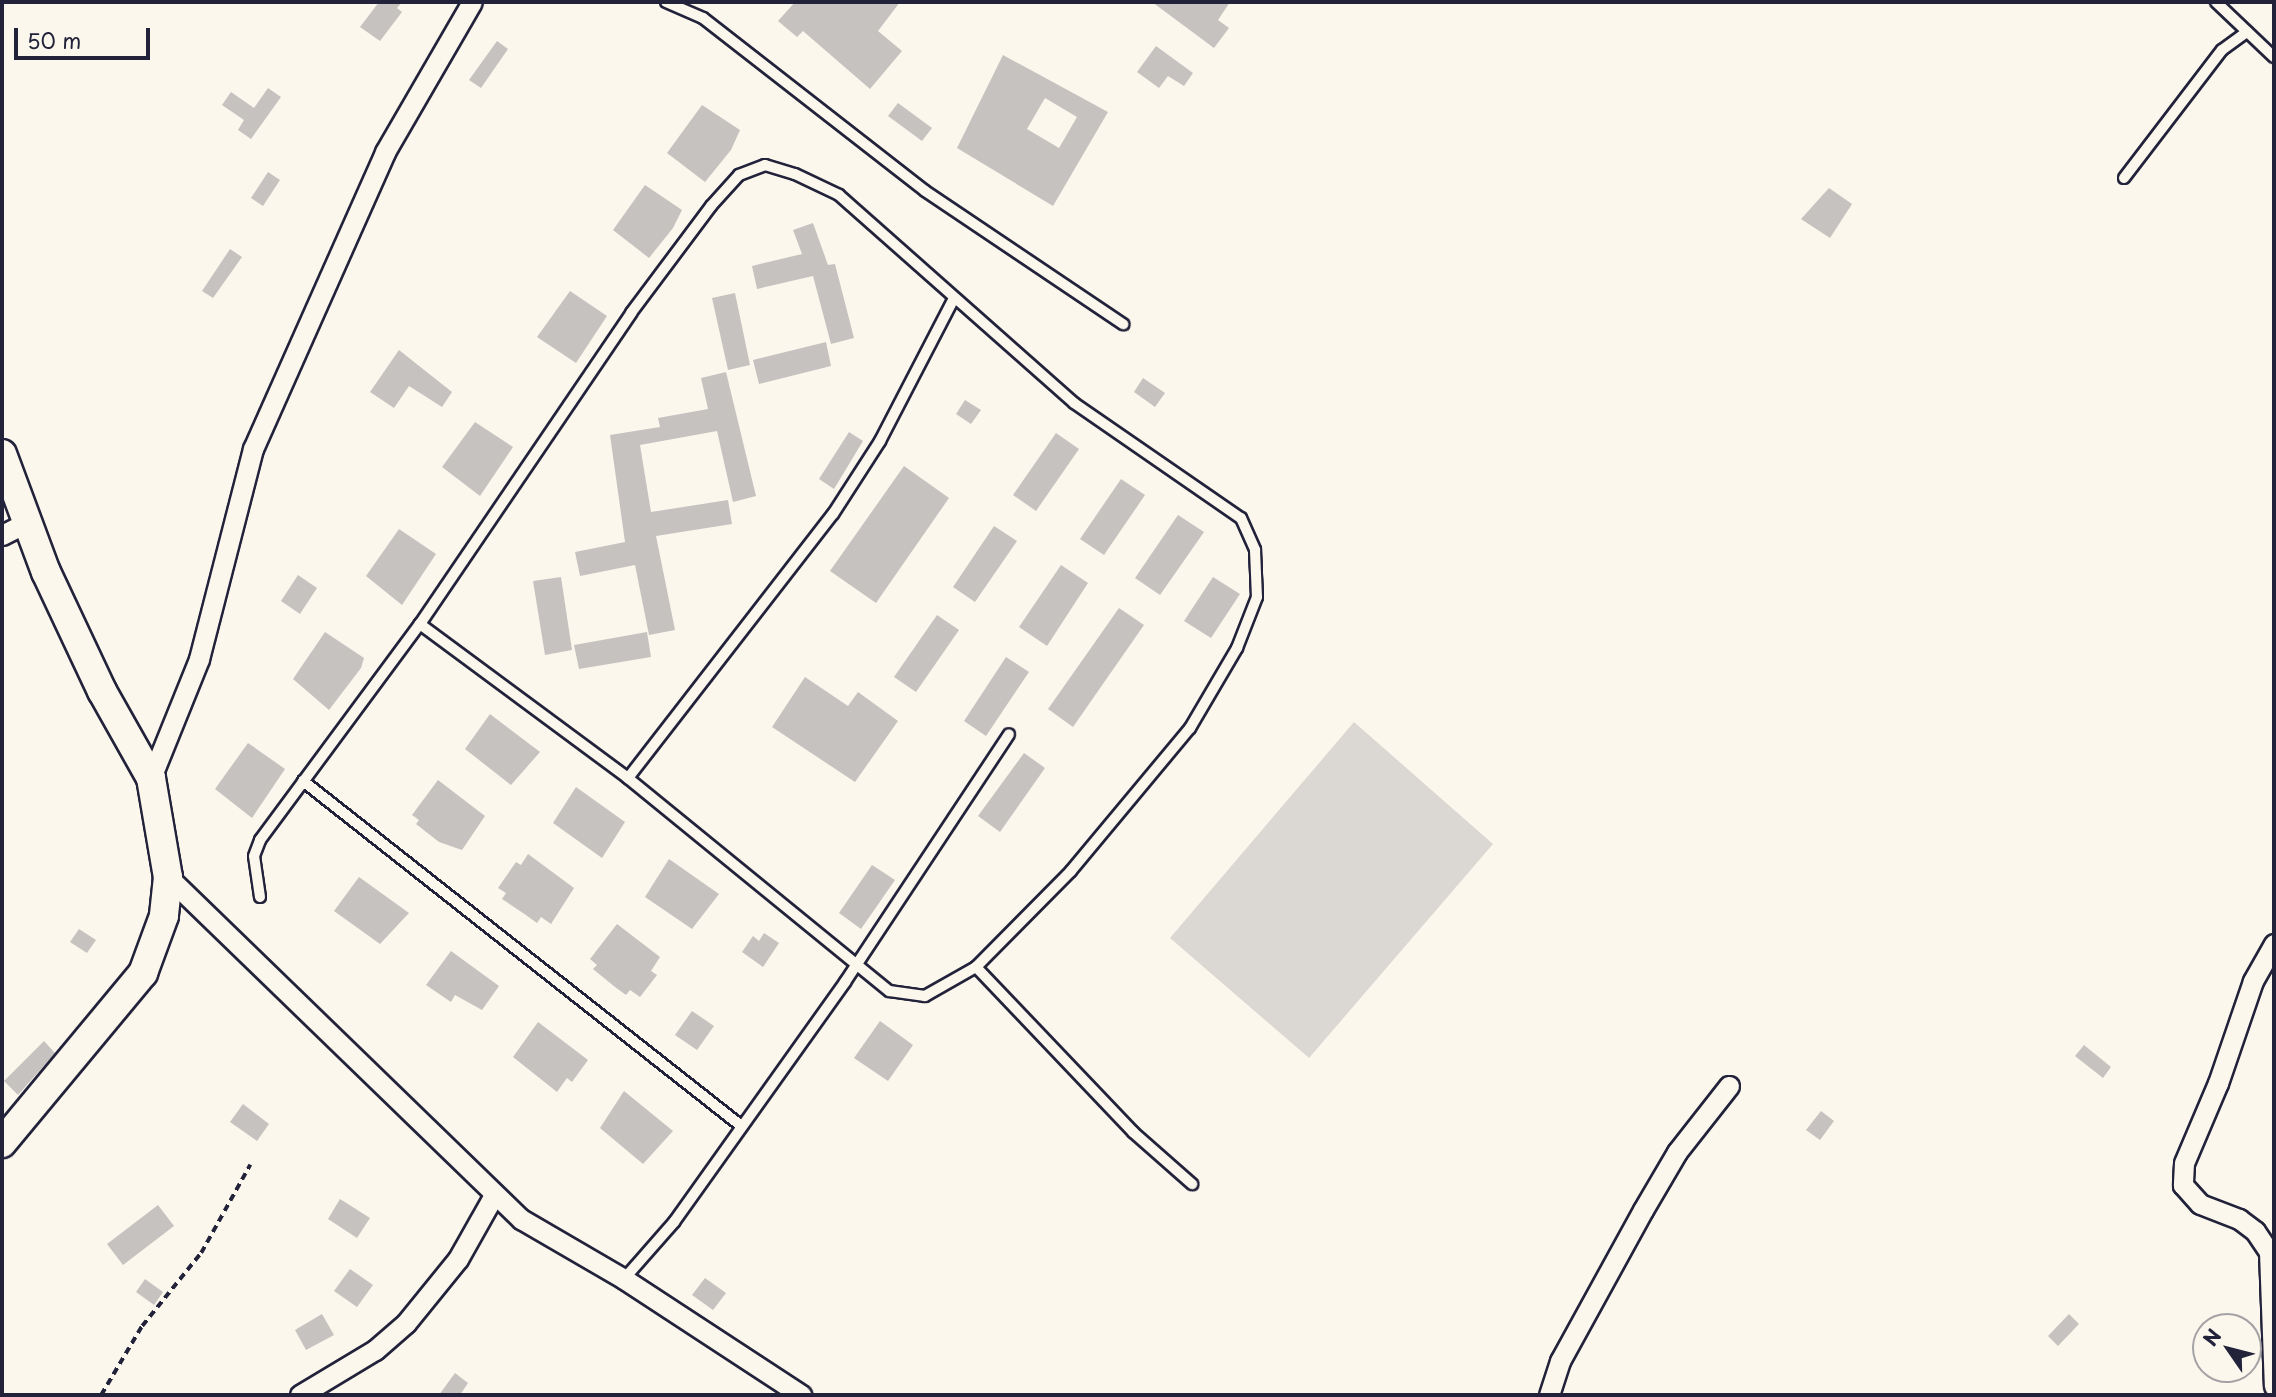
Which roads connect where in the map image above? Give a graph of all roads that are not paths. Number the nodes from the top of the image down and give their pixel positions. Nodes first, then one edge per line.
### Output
1 (472, 2) edge
2 (666, 2) edge
3 (2216, 2) edge
4 (2247, 32) junction
5 (2274, 57) edge
6 (2124, 178) dead end
7 (953, 300) junction
8 (1123, 324) dead end
9 (2, 454) edge
10 (27, 522) junction
11 (2, 535) edge
12 (419, 624) junction
13 (1009, 734) dead end
14 (151, 778) junction
15 (628, 778) junction
16 (303, 781) junction
17 (168, 877) junction
18 (260, 897) dead end
19 (2274, 944) edge
20 (856, 966) junction
21 (976, 967) junction
22 (1729, 1086) dead end
23 (740, 1125) junction
24 (2, 1143) edge
25 (1192, 1184) dead end
26 (494, 1195) junction
27 (624, 1279) junction
28 (2274, 1386) edge
29 (300, 1395) edge
30 (801, 1395) edge
31 (1549, 1395) edge

1 - 14 street
2 - 8 lane
3 - 4 lane
4 - 5 lane
4 - 6 lane
7 - 12 lane
7 - 15 lane
7 - 21 lane
9 - 10 street
10 - 11 street
10 - 14 street
12 - 15 lane
12 - 16 lane
13 - 20 lane
14 - 17 street
15 - 20 lane
16 - 18 lane
16 - 23 lane
17 - 24 street
17 - 26 street
19 - 28 street
20 - 21 lane
20 - 23 lane
21 - 25 lane
22 - 31 street
23 - 27 lane
26 - 27 street
26 - 29 street
27 - 30 street

